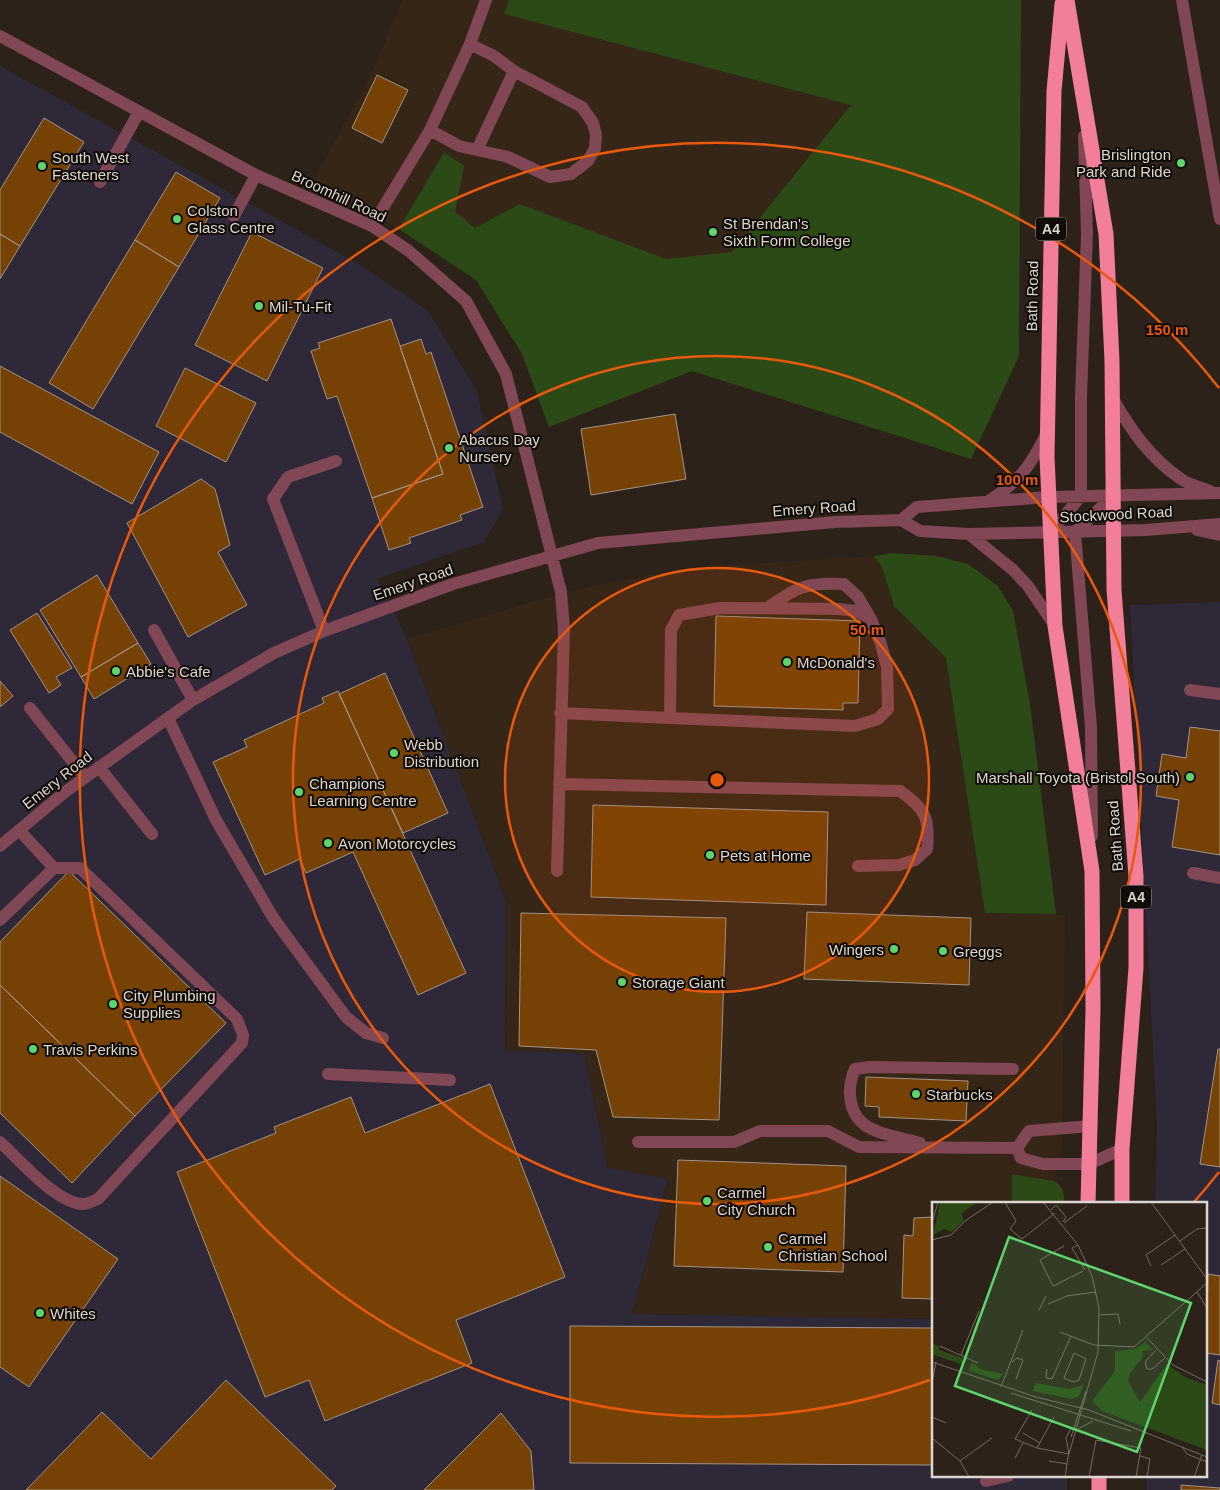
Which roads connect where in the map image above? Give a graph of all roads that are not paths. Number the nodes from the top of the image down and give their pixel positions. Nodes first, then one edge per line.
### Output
1 (486, 0) edge
2 (1062, 0) edge
3 (1066, 0) edge
4 (1182, 0) edge
5 (0, 36) edge
6 (470, 44) junction
7 (514, 71) junction
8 (1083, 101) junction
9 (139, 112) junction
10 (430, 130) junction
11 (477, 150) junction
12 (256, 176) junction
13 (100, 182) dead end
14 (234, 216) dead end
15 (1220, 219) edge
16 (372, 226) junction
17 (1112, 397) junction
18 (1046, 435) junction
19 (336, 461) dead end
20 (1218, 493) edge
21 (1081, 496) junction
22 (1113, 496) junction
23 (1048, 497) junction
24 (987, 502) junction
25 (900, 520) junction
26 (1220, 524) edge
27 (1184, 527) junction
28 (1113, 531) junction
29 (1075, 532) junction
30 (969, 534) junction
31 (1049, 534) junction
32 (1220, 535) edge
33 (553, 558) junction
34 (767, 608) junction
35 (871, 619) junction
36 (1055, 626) junction
37 (154, 630) dead end
38 (324, 630) junction
39 (1190, 690) dead end
40 (1220, 694) edge
41 (193, 700) junction
42 (30, 708) dead end
43 (560, 713) junction
44 (168, 718) junction
45 (670, 718) junction
46 (99, 767) junction
47 (85, 777) junction
48 (559, 784) junction
49 (19, 830) junction
50 (152, 834) dead end
51 (0, 846) edge
52 (858, 866) dead end
53 (54, 868) junction
54 (558, 871) dead end
55 (1092, 871) junction
56 (1192, 873) dead end
57 (1220, 878) edge
58 (0, 920) edge
59 (383, 1038) dead end
60 (1014, 1069) dead end
61 (328, 1074) dead end
62 (450, 1080) dead end
63 (1092, 1126) junction
64 (0, 1142) edge
65 (638, 1142) dead end
66 (934, 1147) junction
67 (1017, 1148) junction
68 (1122, 1149) junction
69 (1089, 1164) junction
70 (1088, 1202) edge
71 (1122, 1202) edge
72 (1001, 1478) edge
73 (986, 1482) edge

1 - 6 street
2 - 18 highway, Bath Road / A4
3 - 8 highway, Bath Road / A4
4 - 15 street
5 - 9 street, Broomhill Road
6 - 7 street
6 - 10 street
7 - 11 street
7 - 11 street
8 - 17 highway, Bath Road / A4
8 - 21 street, Bath Road
9 - 12 street, Broomhill Road
9 - 13 street
10 - 11 street
10 - 16 street
12 - 14 street
12 - 16 street, Broomhill Road
16 - 33 street, Broomhill Road
17 - 20 street, Stockwood Road
17 - 22 highway, Bath Road / A4
18 - 23 highway, Bath Road / A4
18 - 24 street
19 - 38 street
20 - 22 street, Stockwood Road
21 - 22 street, Stockwood Road
21 - 23 street, Emery Road
21 - 31 street
22 - 28 highway, Bath Road / A4
22 - 29 street
23 - 24 street, Emery Road
23 - 31 highway, Bath Road / A4
24 - 25 street, Emery Road
25 - 30 street, Emery Road
25 - 33 street, Emery Road
26 - 27 street, Stockwood Road
27 - 28 street, Stockwood Road
27 - 32 street, Stockwood Road
28 - 29 street, Stockwood Road
28 - 68 highway, Bath Road / A4
29 - 31 street, Stockwood Road
29 - 55 street, Bath Road
30 - 31 street, Emery Road
30 - 36 street
31 - 36 highway, Bath Road / A4
33 - 38 street, Emery Road
33 - 43 street, Broomhill Road
34 - 35 street
34 - 35 street
34 - 45 street
35 - 45 street
36 - 55 highway, Bath Road / A4
37 - 41 street
38 - 41 street, Emery Road
39 - 40 street
41 - 44 street, Emery Road
42 - 47 street
43 - 45 street
43 - 48 street, Broomhill Road
44 - 46 street, Emery Road
44 - 59 street
46 - 47 street, Emery Road
46 - 50 street
47 - 49 street, Emery Road
48 - 52 street
48 - 54 street, Broomhill Road
49 - 51 street, Emery Road
49 - 53 street
53 - 58 street
53 - 64 street
55 - 63 highway, Bath Road / A4
56 - 57 street
60 - 66 street
61 - 62 street
63 - 67 street
63 - 69 highway, Bath Road / A4
65 - 66 street
66 - 67 street
67 - 69 street
68 - 69 street
68 - 71 highway, Bath Road / A4
69 - 70 highway, Bath Road / A4
72 - 73 street

